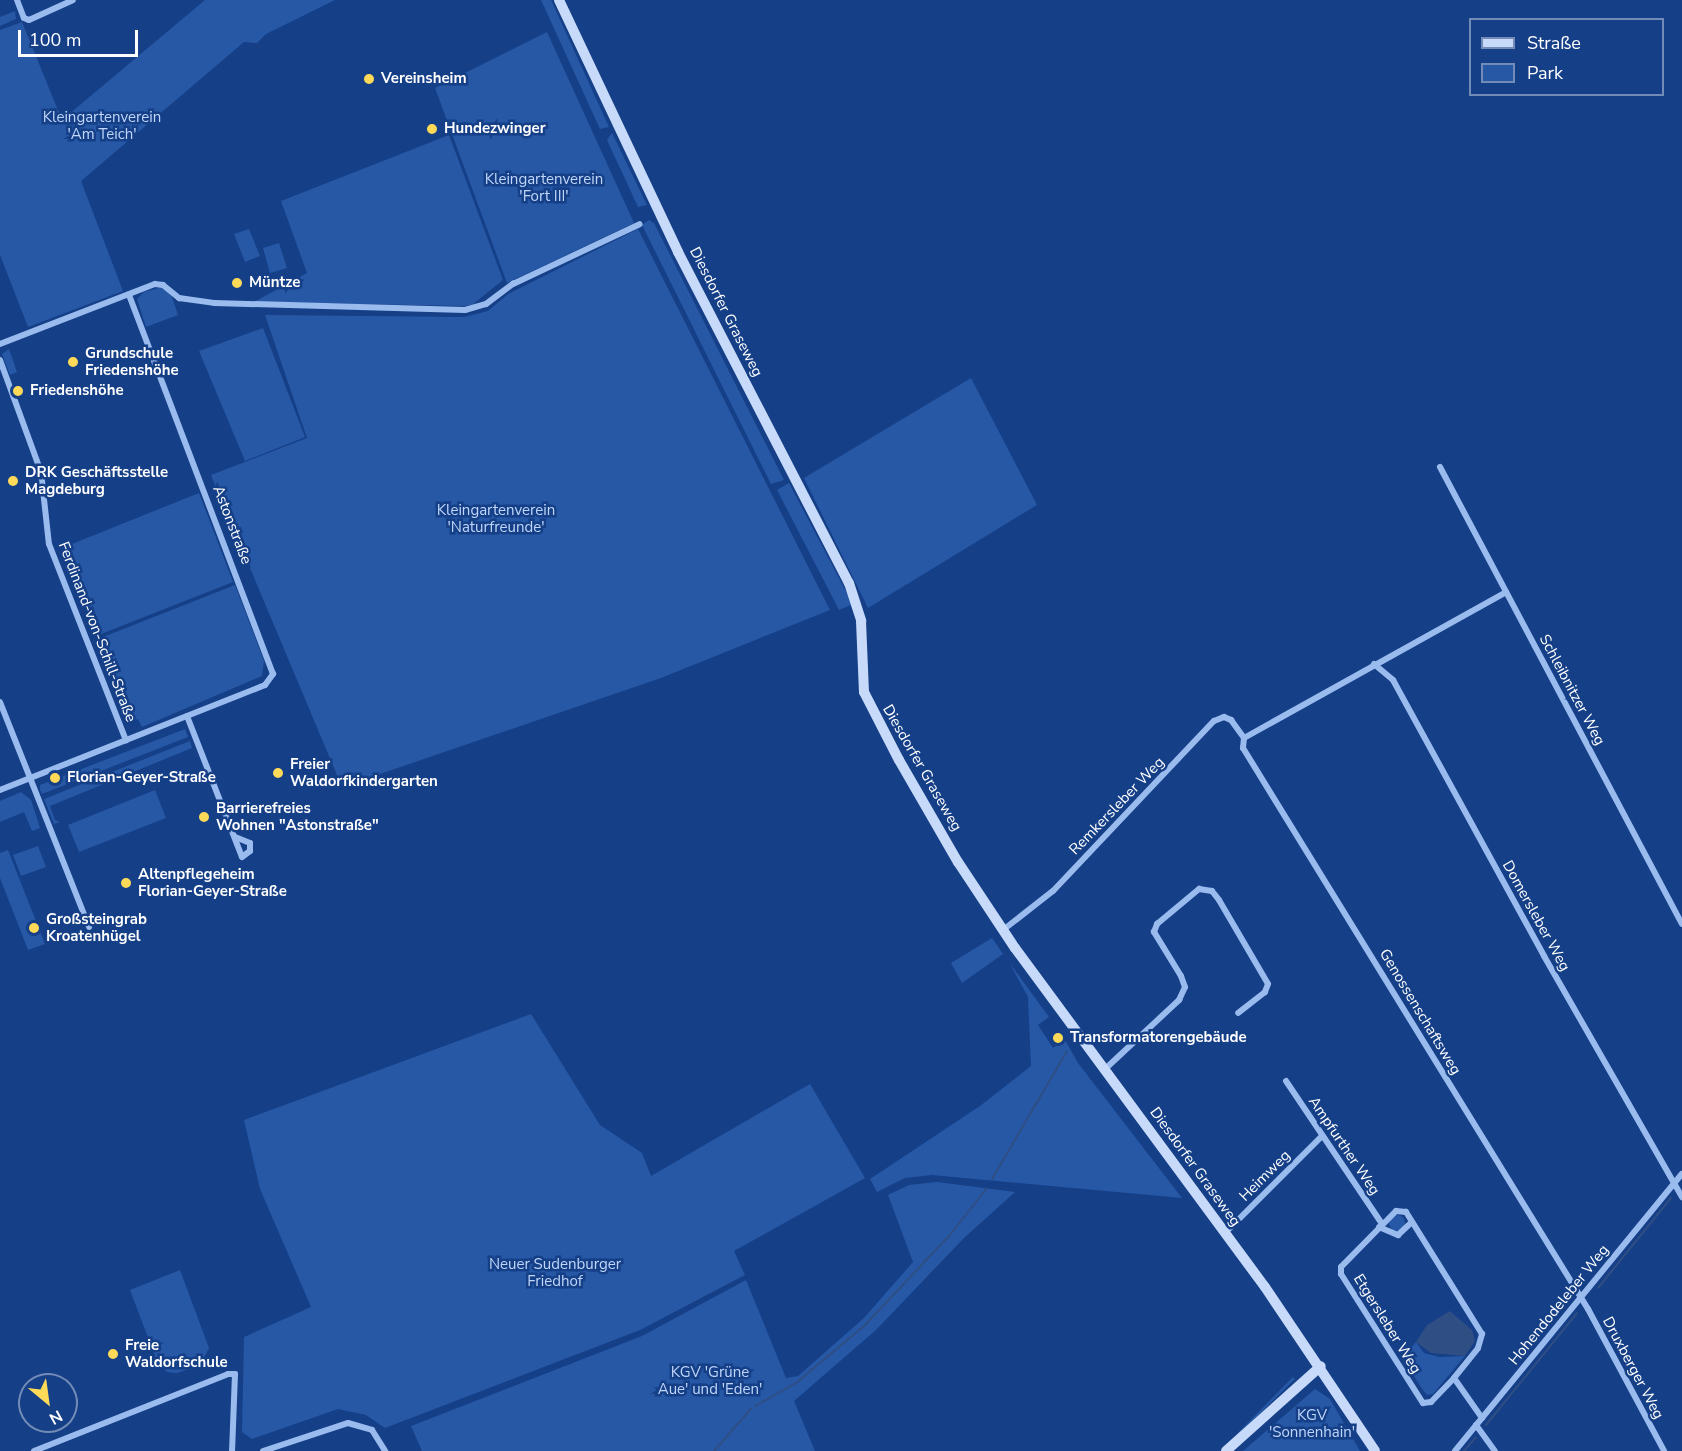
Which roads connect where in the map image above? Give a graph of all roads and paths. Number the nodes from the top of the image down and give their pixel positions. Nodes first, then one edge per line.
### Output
1 (17, 0) edge
2 (73, 0) edge
3 (559, 0) edge
4 (640, 224) dead end
5 (129, 294) junction
6 (0, 344) edge
7 (0, 360) edge
8 (1440, 467) dead end
9 (1506, 592) junction
10 (1374, 664) junction
11 (0, 702) edge
12 (187, 716) junction
13 (1244, 738) junction
14 (126, 740) junction
15 (29, 778) junction
16 (0, 790) edge
17 (235, 837) dead end
18 (1682, 924) edge
19 (89, 927) dead end
20 (1003, 930) junction
21 (1238, 1013) dead end
22 (1104, 1070) junction
23 (1286, 1081) dead end
24 (1322, 1136) junction
25 (1682, 1174) edge
26 (1674, 1183) junction
27 (1682, 1197) edge
28 (1412, 1222) junction
29 (1381, 1226) junction
30 (1225, 1233) junction
31 (1580, 1297) junction
32 (1321, 1366) junction
33 (1454, 1377) junction
34 (1482, 1418) junction
35 (1476, 1425) junction
36 (34, 1451) edge
37 (232, 1451) edge
38 (263, 1451) edge
39 (385, 1451) edge
40 (1226, 1451) edge
41 (1375, 1451) edge
42 (1455, 1451) edge
43 (1495, 1451) edge
44 (1664, 1451) edge

1 - 2 street
3 - 20 main road, Diesdorfer Graseweg
4 - 5 street
5 - 6 street
5 - 12 street, Astonstraße
7 - 14 street, Ferdinand-von-Schill-Straße
8 - 9 street, Schleibnitzer Weg
9 - 10 street
9 - 18 street, Schleibnitzer Weg
10 - 13 street
10 - 26 street, Domersleber Weg
11 - 15 street
12 - 14 street, Astonstraße
12 - 17 street
13 - 20 street, Remkersleber Weg
13 - 31 street, Genossenschaftsweg
14 - 15 street, Astonstraße
15 - 16 street, Astonstraße
15 - 19 street
20 - 22 main road, Diesdorfer Graseweg
21 - 22 street
22 - 30 main road, Diesdorfer Graseweg
23 - 24 street, Ampfurther Weg
24 - 29 street, Ampfurther Weg
24 - 30 street, Heimweg
25 - 26 street, Hohendodeleber Weg
26 - 27 street, Domersleber Weg
26 - 31 street, Hohendodeleber Weg
28 - 29 street
28 - 29 street, Etgersleber Weg
28 - 33 street, Etgersleber Weg
29 - 33 street, Etgersleber Weg
30 - 32 main road, Diesdorfer Graseweg
31 - 34 street, Hohendodeleber Weg
31 - 44 street, Druxberger Weg
32 - 40 main road
32 - 41 main road, Diesdorfer Graseweg
33 - 34 street
34 - 35 street, Hohendodeleber Weg
35 - 42 street, Hohendodeleber Weg
35 - 43 street
36 - 37 street
38 - 39 street

